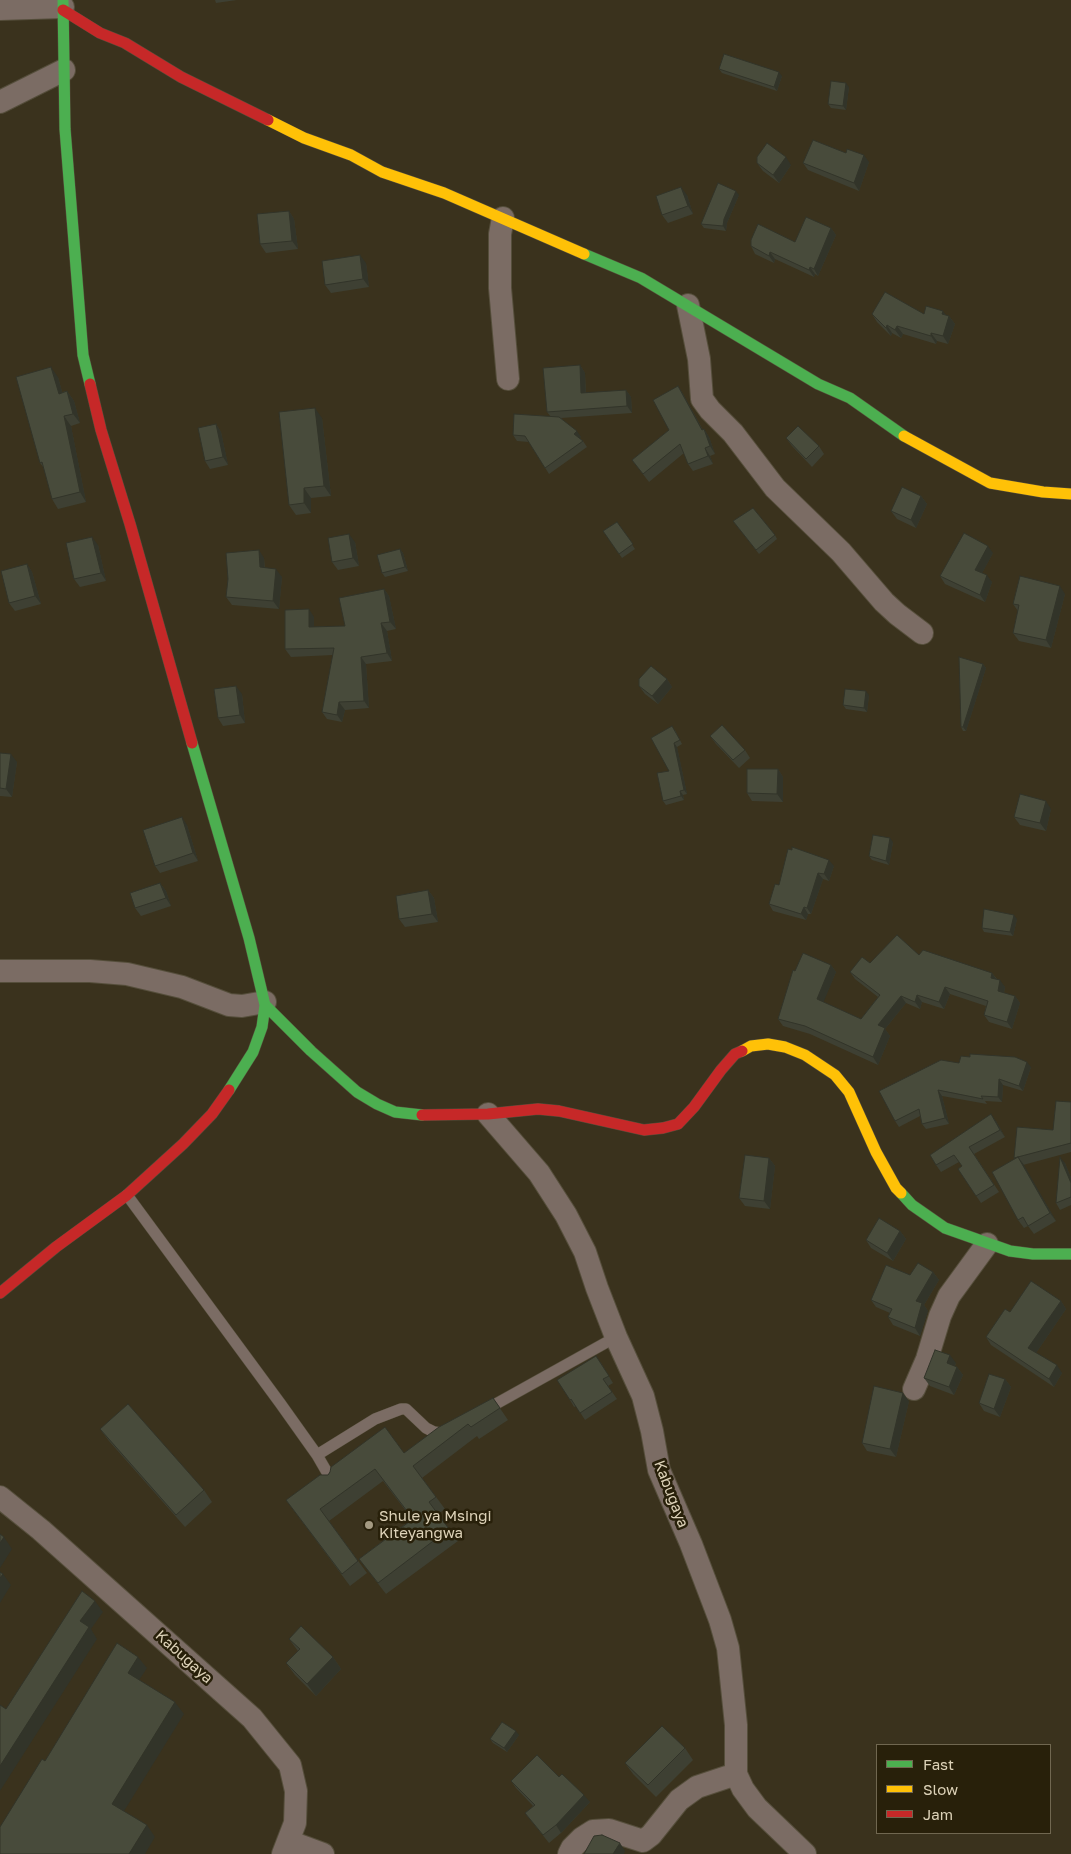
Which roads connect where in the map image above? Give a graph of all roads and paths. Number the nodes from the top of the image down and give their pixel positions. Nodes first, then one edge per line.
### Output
1 (63, 5) edge
2 (0, 9) edge
3 (64, 70) junction
4 (0, 102) edge
5 (504, 218) junction
6 (688, 305) junction
7 (508, 379) dead end
8 (1071, 494) edge
9 (922, 633) dead end
10 (0, 971) edge
11 (265, 1004) junction
12 (488, 1114) junction
13 (127, 1195) junction
14 (987, 1244) junction
15 (1071, 1254) edge
16 (0, 1291) edge
17 (616, 1338) junction
18 (914, 1389) dead end
19 (480, 1414) edge
20 (454, 1429) edge
21 (317, 1455) junction
22 (332, 1481) edge
23 (0, 1497) edge
24 (736, 1774) junction
25 (285, 1848) edge
26 (323, 1854) edge
27 (569, 1854) edge
28 (804, 1854) edge

1 - 2 street
1 - 3 street
1 - 5 street
3 - 4 street
3 - 11 street
5 - 6 street
5 - 7 street
6 - 8 street
6 - 9 street
10 - 11 street
11 - 12 street
11 - 13 street
12 - 14 street
12 - 17 street, Kabugaya
13 - 16 street
13 - 21 lane
14 - 15 street
14 - 18 street
17 - 19 lane
17 - 24 street, Kabugaya
20 - 21 lane
21 - 22 lane
23 - 25 street, Kabugaya
24 - 27 street
24 - 28 street, Kabugaya
25 - 26 street

